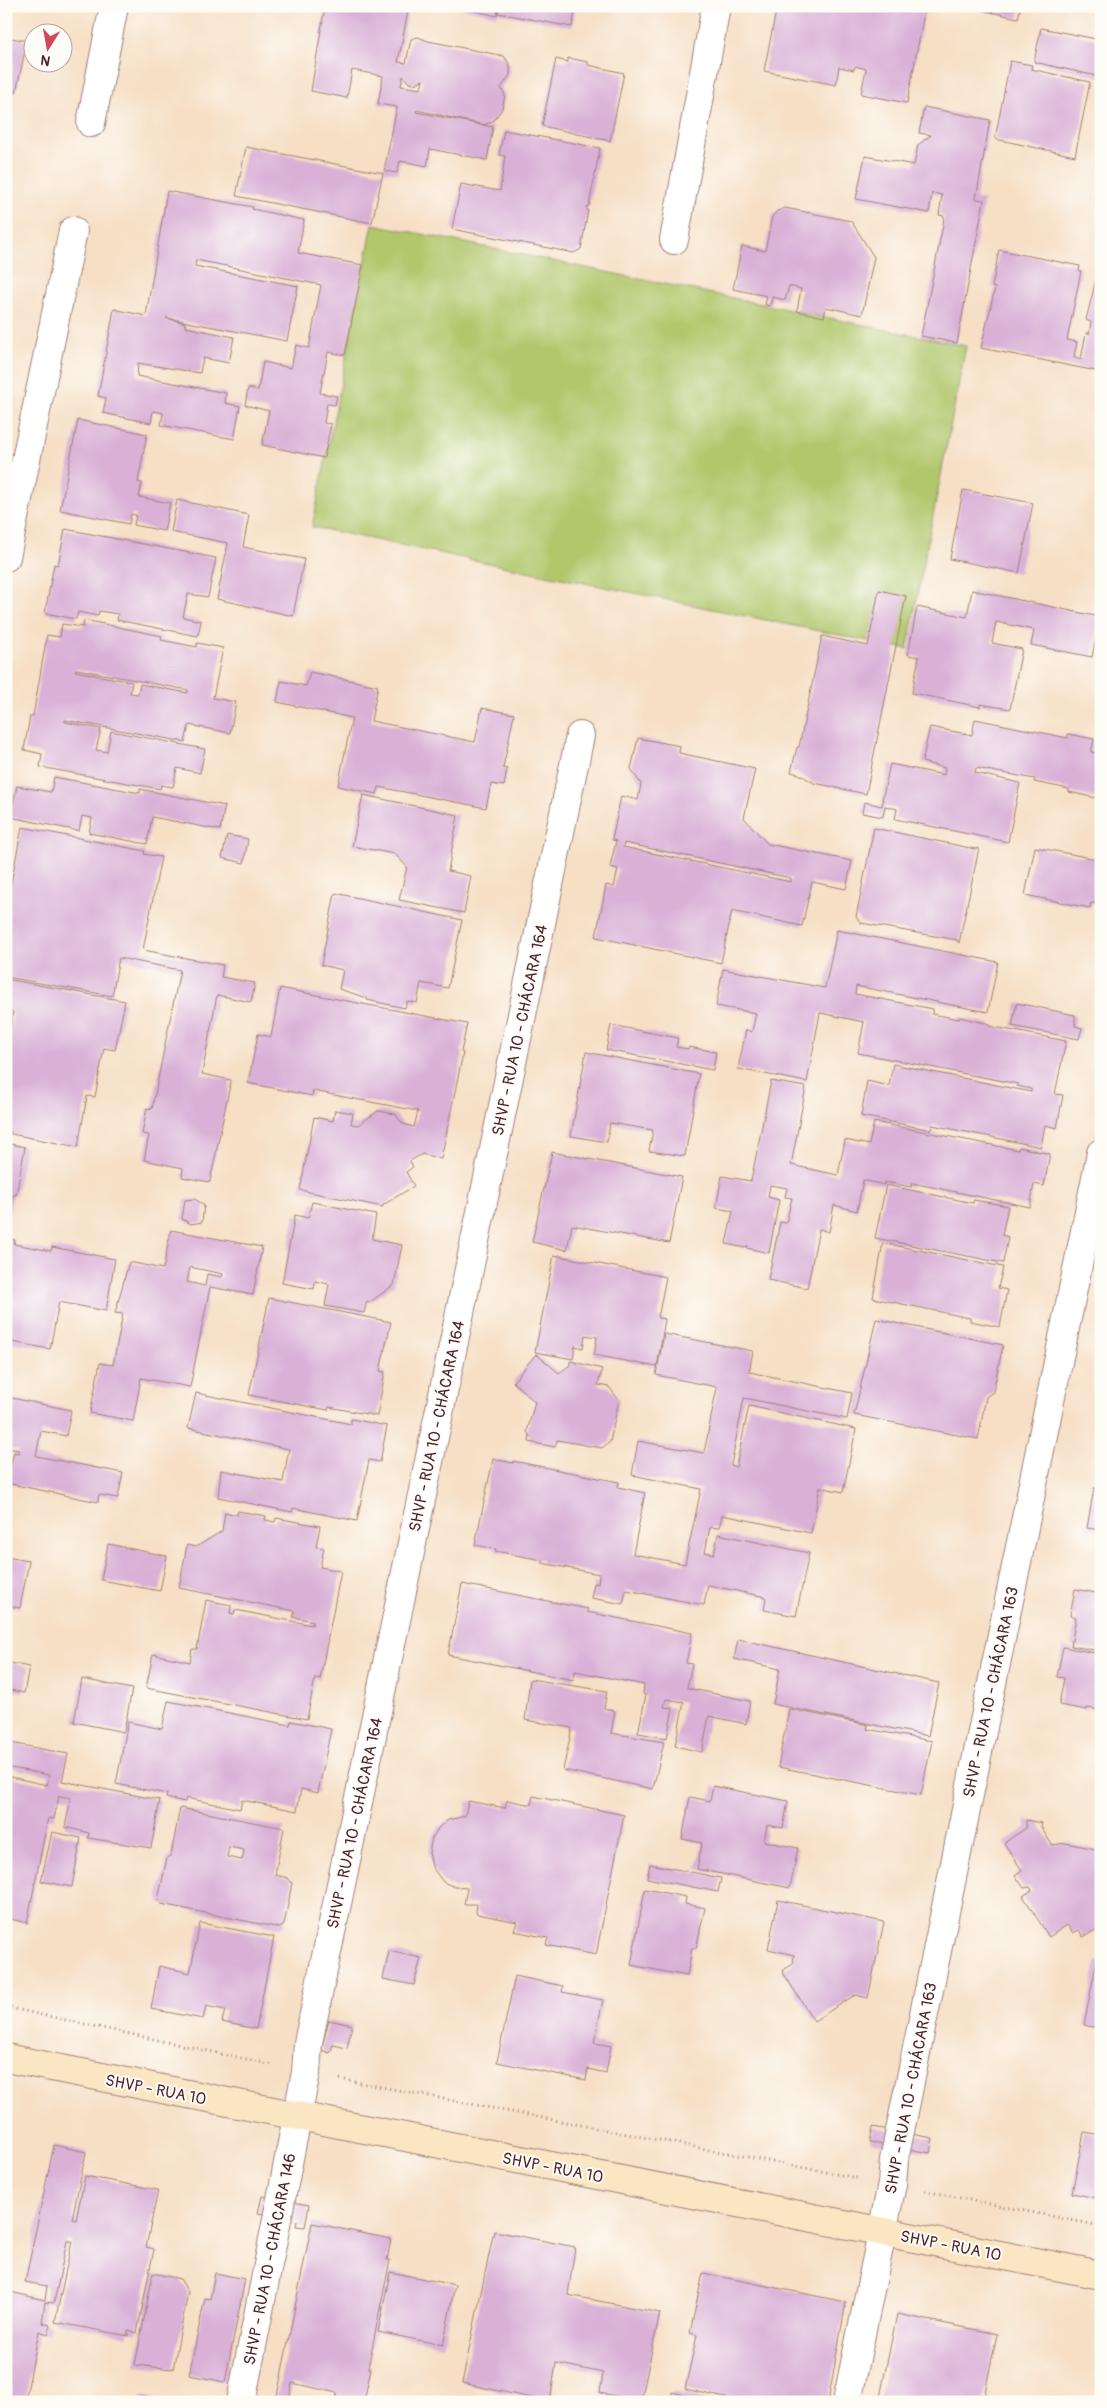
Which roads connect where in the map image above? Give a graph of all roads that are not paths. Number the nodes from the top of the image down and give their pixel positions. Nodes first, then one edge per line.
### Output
1 (114, 6) edge
2 (716, 6) edge
3 (91, 123) dead end
4 (73, 231) dead end
5 (674, 240) dead end
6 (6, 557) edge
7 (580, 736) dead end
8 (1101, 1153) edge
9 (6, 2058) edge
10 (297, 2117) junction
11 (882, 2231) junction
12 (1101, 2275) edge
13 (241, 2402) edge
14 (847, 2402) edge

1 - 3 street
2 - 5 street
4 - 6 street
7 - 10 street, SHVP - RUA 10 - CHÁCARA 164
8 - 11 street, SHVP - RUA 10 - CHÁCARA 163
9 - 10 street, SHVP - RUA 10
10 - 11 street, SHVP - RUA 10
10 - 13 street, SHVP - RUA 10 - CHÁCARA 146
11 - 12 street, SHVP - RUA 10
11 - 14 street, SHVP - RUA 10 - CHÁCARA 163

